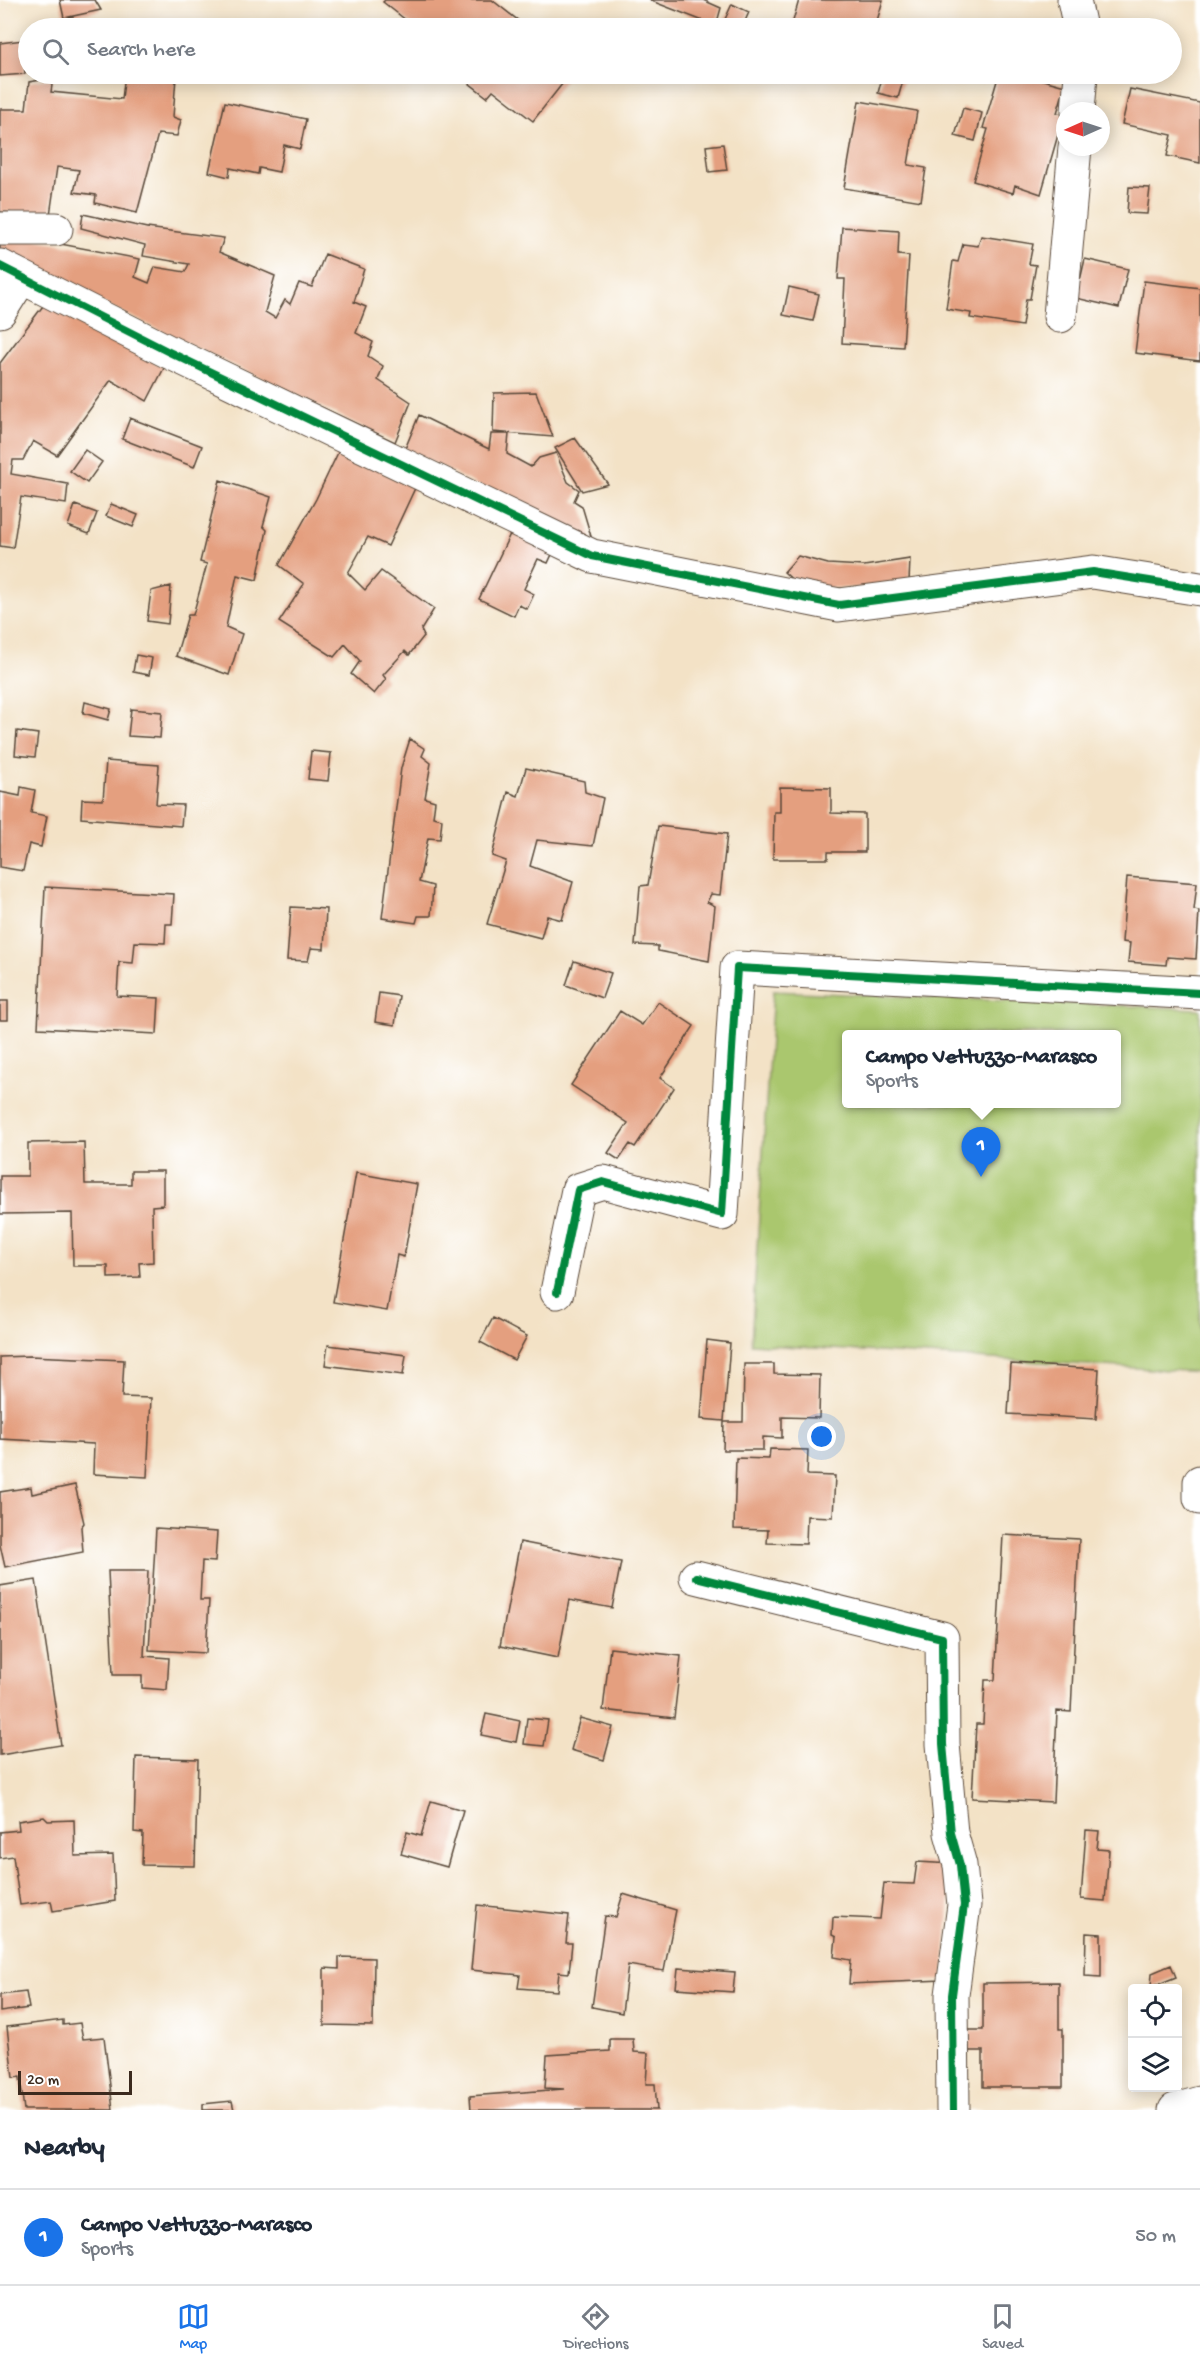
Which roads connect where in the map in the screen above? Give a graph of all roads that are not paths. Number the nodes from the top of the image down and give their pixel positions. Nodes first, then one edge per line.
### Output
1 (1074, 0) edge
2 (1078, 18) edge
3 (1080, 84) edge
4 (1079, 102) edge
5 (1074, 156) edge
6 (0, 229) edge
7 (56, 229) dead end
8 (11, 272) edge
9 (0, 311) edge
10 (1060, 316) dead end
11 (1200, 589) edge
12 (1200, 993) edge
13 (557, 1292) dead end
14 (1200, 1482) edge
15 (1200, 1498) edge
16 (696, 1577) dead end
17 (1200, 2103) edge
18 (953, 2110) edge
19 (1175, 2110) edge

1 - 2 street
3 - 4 street
5 - 10 street
6 - 7 street
8 - 9 street
8 - 11 street
12 - 13 street
14 - 15 street
16 - 18 street
17 - 19 street

